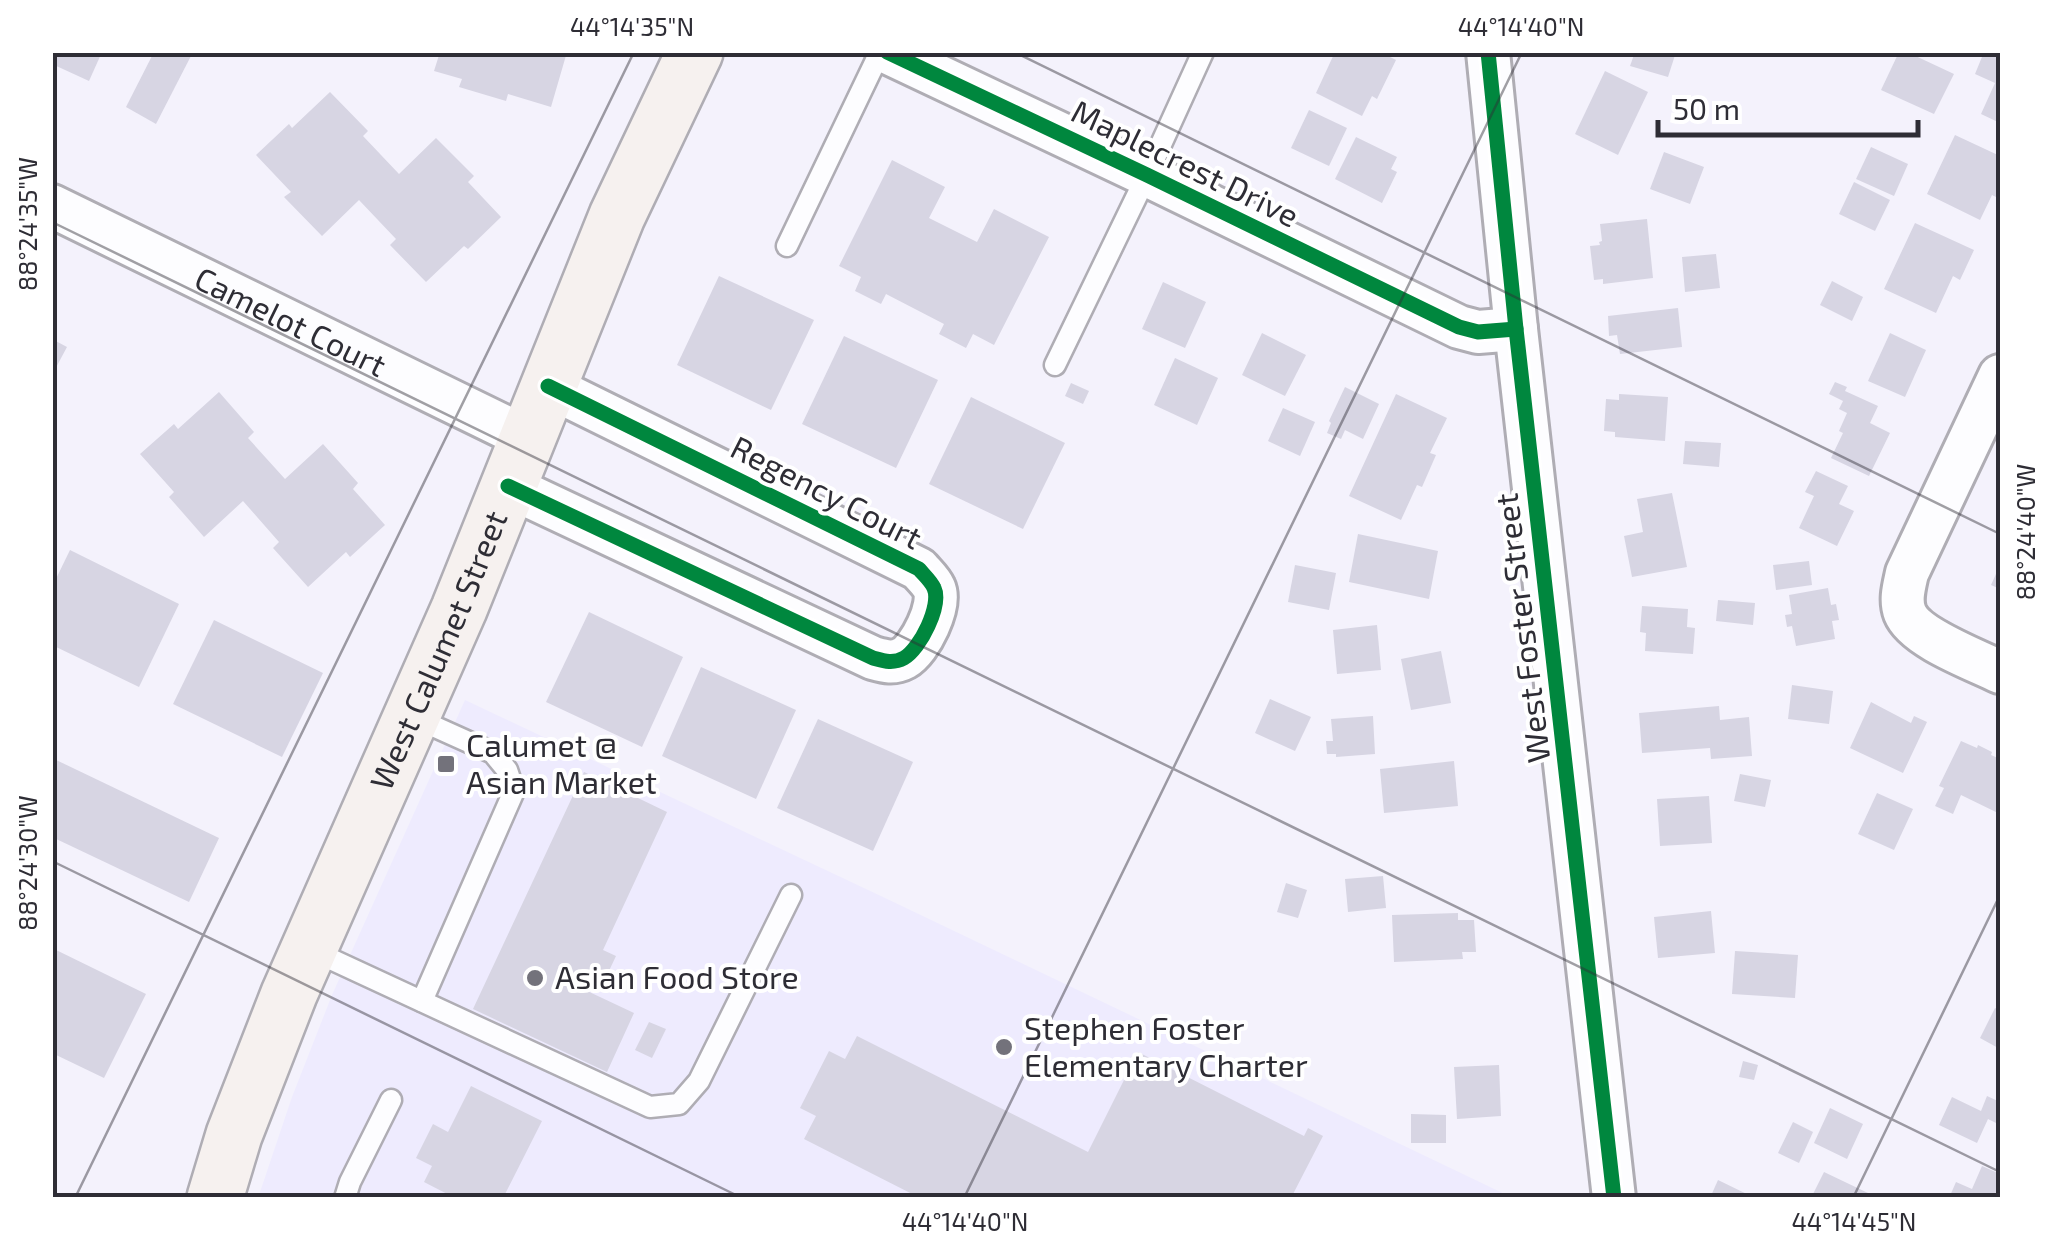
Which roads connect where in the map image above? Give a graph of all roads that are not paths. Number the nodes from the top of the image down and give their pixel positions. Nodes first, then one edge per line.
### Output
1 (695, 52) edge
2 (883, 52) edge
3 (1203, 52) edge
4 (1488, 52) edge
5 (1147, 176) junction
6 (52, 206) edge
7 (786, 246) dead end
8 (1516, 329) junction
9 (1055, 364) dead end
10 (2000, 376) edge
11 (548, 386) junction
12 (518, 462) junction
13 (2000, 672) edge
14 (413, 718) junction
15 (791, 895) dead end
16 (309, 949) junction
17 (422, 1001) junction
18 (390, 1100) dead end
19 (215, 1198) edge
20 (346, 1198) edge
21 (1614, 1198) edge

1 - 11 main road, West Calumet Street
2 - 5 street, Maplecrest Drive
2 - 7 lane
3 - 5 lane
4 - 8 street, West Foster Street
5 - 8 street, Maplecrest Drive
5 - 9 lane
6 - 12 street, Camelot Court
8 - 21 street, West Foster Street
10 - 13 street
11 - 12 main road, West Calumet Street
11 - 12 street, Regency Court
12 - 14 main road, West Calumet Street
14 - 16 main road, West Calumet Street
14 - 17 lane
15 - 17 lane
16 - 17 lane
16 - 19 main road, West Calumet Street
18 - 20 lane

